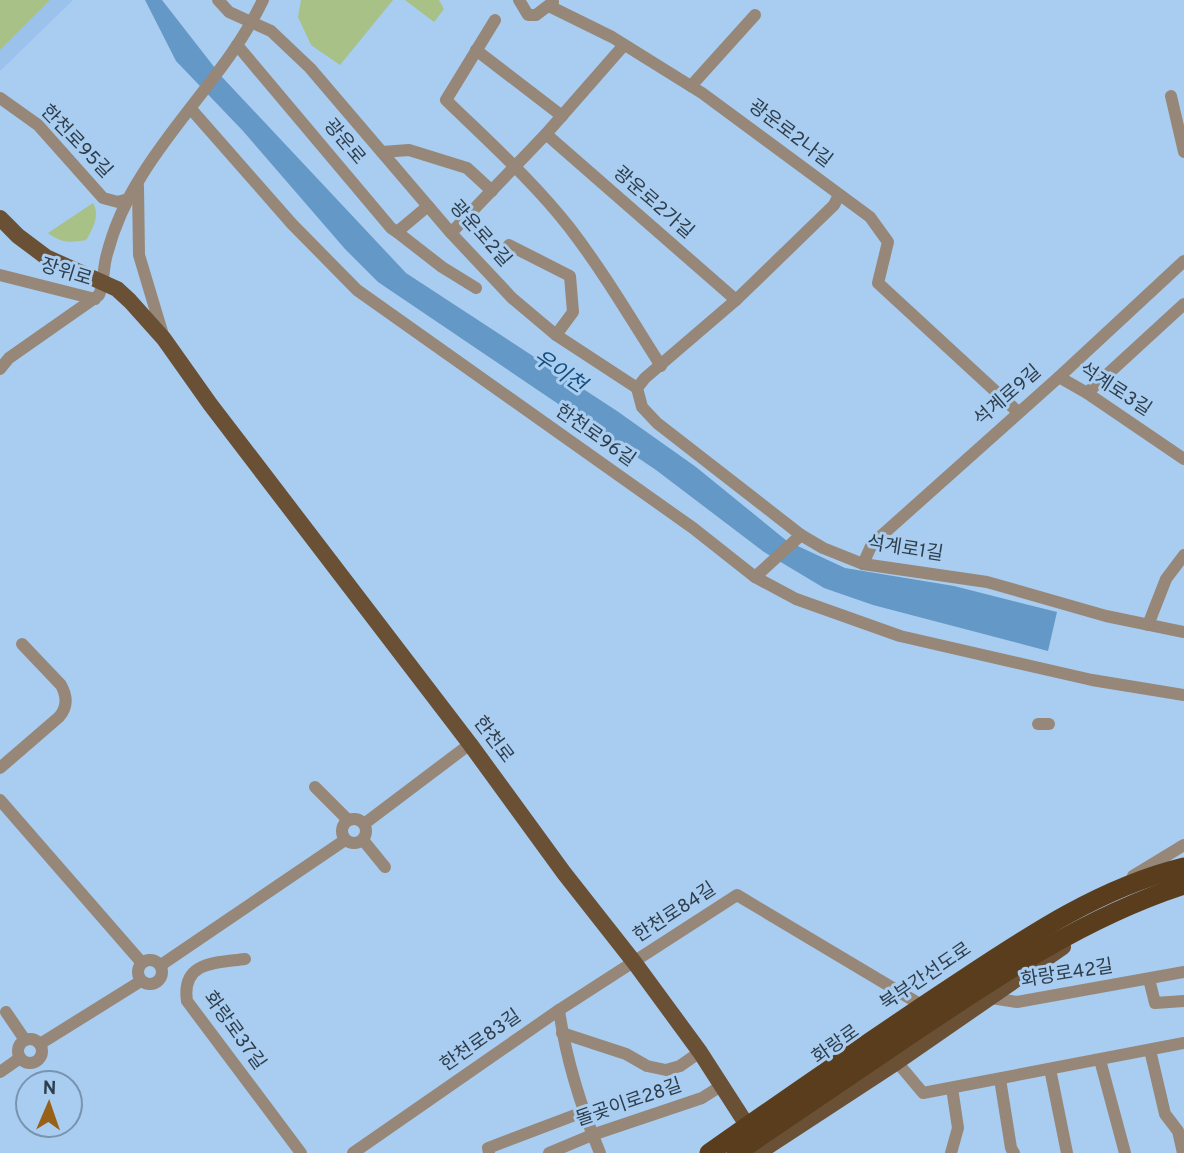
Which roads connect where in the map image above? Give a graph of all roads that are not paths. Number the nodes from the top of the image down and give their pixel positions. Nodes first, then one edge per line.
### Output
1 (218, 0) edge
2 (263, 0) edge
3 (519, 0) edge
4 (552, 3) edge
5 (755, 15) dead end
6 (495, 20) dead end
7 (252, 22) junction
8 (624, 45) junction
9 (235, 48) junction
10 (477, 50) junction
11 (691, 86) junction
12 (1171, 96) dead end
13 (0, 98) edge
14 (194, 105) junction
15 (562, 116) junction
16 (546, 134) junction
17 (382, 152) junction
18 (1184, 152) edge
19 (514, 167) junction
20 (138, 182) junction
21 (492, 191) junction
22 (839, 195) junction
23 (128, 199) junction
24 (428, 206) junction
25 (0, 218) edge
26 (397, 232) junction
27 (451, 233) junction
28 (509, 245) dead end
29 (1184, 261) edge
30 (0, 275) edge
31 (102, 282) junction
32 (476, 288) dead end
33 (95, 299) junction
34 (736, 300) junction
35 (1184, 304) edge
36 (556, 335) junction
37 (164, 339) junction
38 (661, 366) junction
39 (0, 369) edge
40 (1059, 377) junction
41 (637, 388) junction
42 (1087, 393) junction
43 (1018, 412) junction
44 (1181, 454) edge
45 (797, 539) junction
46 (1183, 559) edge
47 (863, 564) junction
48 (757, 575) junction
49 (1148, 625) junction
50 (1184, 632) edge
51 (22, 644) dead end
52 (1184, 695) edge
53 (470, 744) junction
54 (0, 768) edge
55 (315, 787) dead end
56 (0, 800) edge
57 (348, 820) junction
58 (364, 824) junction
59 (345, 840) junction
60 (363, 840) junction
61 (1184, 845) edge
62 (1184, 860) edge
63 (385, 867) dead end
64 (1184, 870) edge
65 (1184, 887) edge
66 (1050, 928) junction
67 (1074, 939) junction
68 (245, 959) dead end
69 (634, 962) junction
70 (142, 963) junction
71 (161, 965) junction
72 (1184, 972) edge
73 (1149, 979) junction
74 (141, 981) junction
75 (991, 998) junction
76 (1184, 1001) edge
77 (928, 1008) junction
78 (559, 1010) junction
79 (6, 1012) dead end
80 (950, 1026) junction
81 (562, 1033) junction
82 (25, 1040) junction
83 (1184, 1043) edge
84 (40, 1044) junction
85 (1150, 1050) junction
86 (700, 1052) junction
87 (20, 1058) junction
88 (1100, 1060) junction
89 (897, 1062) junction
90 (1050, 1069) junction
91 (0, 1072) edge
92 (1000, 1079) junction
93 (720, 1086) junction
94 (952, 1088) junction
95 (583, 1112) junction
96 (750, 1132) junction
97 (592, 1135) junction
98 (762, 1152) edge
99 (301, 1153) edge
100 (353, 1153) edge
101 (489, 1153) edge
102 (549, 1153) edge
103 (600, 1153) edge
104 (709, 1153) edge
105 (717, 1153) edge
106 (736, 1153) edge
107 (951, 1153) edge
108 (1014, 1153) edge
109 (1067, 1153) edge
110 (1125, 1153) edge
111 (1183, 1153) edge

1 - 7 street, 광운로2길
2 - 7 street
3 - 4 street
4 - 8 street, 광운로2나길
5 - 11 street
6 - 10 street
7 - 9 street
7 - 17 street, 광운로2길
8 - 11 street, 광운로2나길
8 - 15 street
9 - 14 street
9 - 26 street, 광운로
10 - 15 street
10 - 19 street
11 - 22 street, 광운로2나길
12 - 18 street
13 - 23 street, 한천로95길
14 - 20 street
14 - 48 street, 한천로96길
15 - 16 street
16 - 19 street
16 - 34 street, 광운로2가길
17 - 21 street, 광운로2길
17 - 24 street, 광운로2길
19 - 21 street
19 - 38 street
20 - 23 street
20 - 37 street
21 - 27 street
22 - 34 street, 광운로2나길
22 - 43 street
23 - 31 street
24 - 26 street
24 - 27 street, 광운로2길
25 - 31 main road, 한천로
26 - 32 street, 광운로
27 - 36 street, 광운로2길
28 - 36 street, 광운로2길
29 - 40 street, 석계로9길
30 - 33 street, 장위로
31 - 33 street
31 - 37 main road, 한천로
33 - 39 street, 장위로
34 - 38 street, 광운로2나길
35 - 42 street
36 - 41 street, 광운로2길
37 - 53 main road, 한천로
38 - 41 street, 광운로2나길
40 - 42 street, 석계로3길
40 - 43 street, 석계로9길
41 - 45 street, 석계로1길
42 - 44 street, 석계로3길
43 - 47 street, 석계로9길
45 - 47 street, 석계로1길
45 - 48 street
46 - 49 street
47 - 49 street, 석계로1길
48 - 52 street, 한천로96길
49 - 50 street, 석계로1길
51 - 54 street
53 - 58 street
53 - 69 main road, 한천로
55 - 57 street
56 - 70 street
57 - 58 street
57 - 59 street
58 - 60 street
59 - 60 street
59 - 71 street
60 - 63 street
61 - 66 street, 화랑로
62 - 66 main road, 화랑로
64 - 67 main road
64 - 104 highway, 북부간선도로, bridge
65 - 67 street
65 - 106 highway, 북부간선도로, bridge
66 - 77 main road, 화랑로
67 - 75 main road
68 - 99 street, 화랑로37길
69 - 77 street, 한천로84길
69 - 78 street, 한천로83길
69 - 86 main road, 한천로
70 - 71 street
70 - 74 street
71 - 74 street
72 - 73 street, 화랑로42길
73 - 75 street, 화랑로42길
73 - 76 street
74 - 84 street
75 - 80 main road
77 - 80 street
77 - 96 main road, 화랑로
78 - 81 street
78 - 100 street, 한천로83길
79 - 82 street
80 - 89 main road
81 - 86 street
81 - 95 street
82 - 84 street
82 - 87 street
83 - 85 street
84 - 87 street
85 - 88 street
85 - 111 street
86 - 93 main road, 한천로
87 - 91 street
88 - 90 street
88 - 110 street
89 - 94 street
89 - 98 main road
90 - 92 street
90 - 109 street
92 - 94 street
92 - 108 street
93 - 96 main road, 한천로
93 - 97 street, 돌곶이로28길
94 - 107 street
95 - 97 street
95 - 101 street, 돌곶이로28길
96 - 98 main road, 한천로
96 - 105 main road, 화랑로
97 - 102 street, 돌곶이로28길
97 - 103 street

